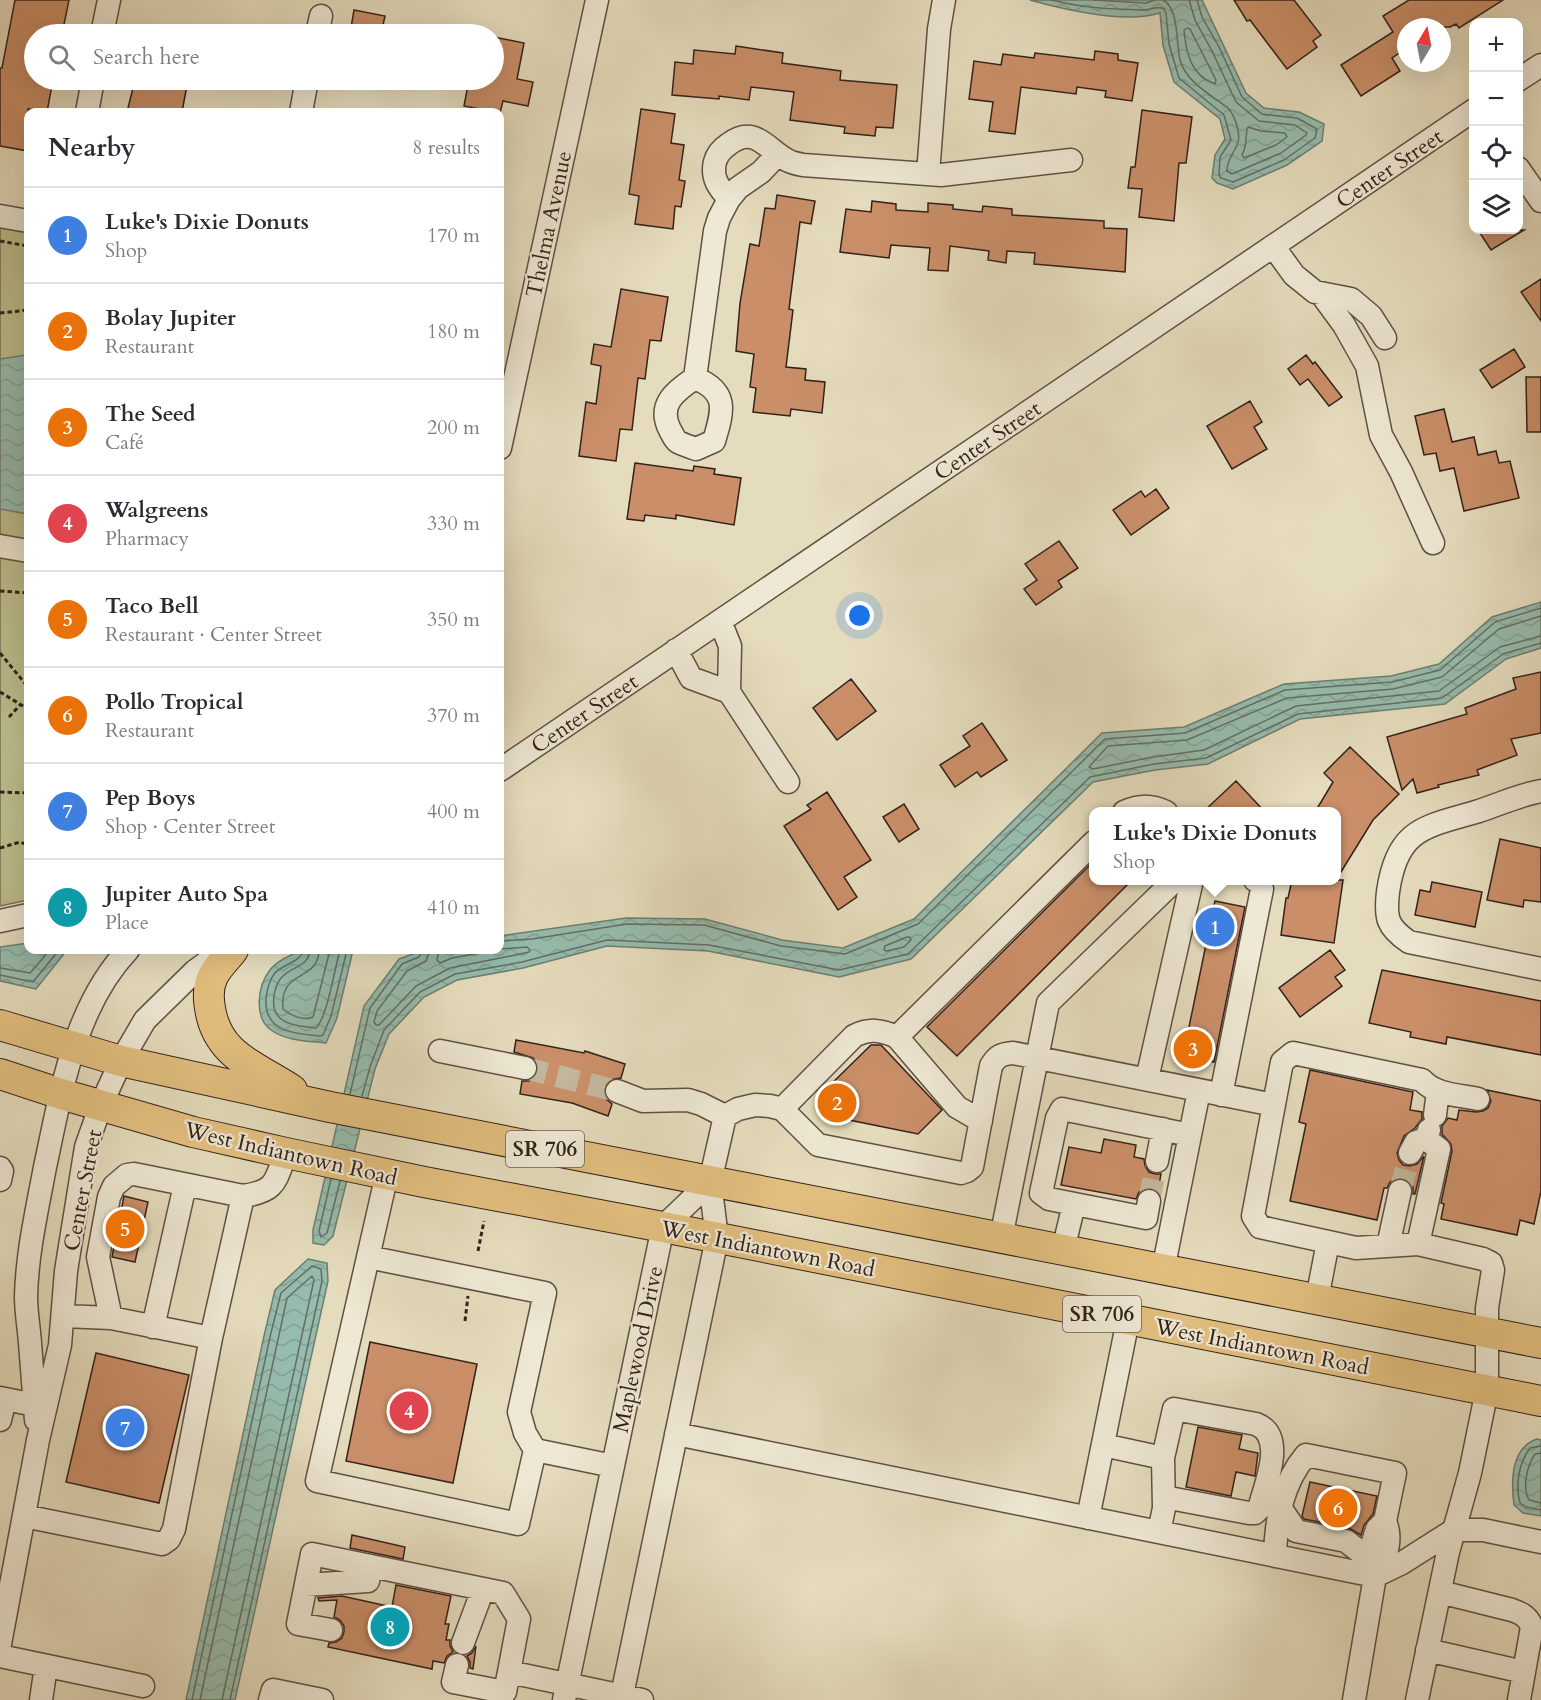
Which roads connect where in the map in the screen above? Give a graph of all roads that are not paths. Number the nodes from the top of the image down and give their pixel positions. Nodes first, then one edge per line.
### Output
1 (109, 0) edge
2 (597, 0) edge
3 (944, 0) edge
4 (104, 24) edge
5 (1541, 64) edge
6 (1523, 77) edge
7 (91, 90) edge
8 (306, 90) edge
9 (88, 108) edge
10 (302, 108) edge
11 (1469, 113) edge
12 (778, 154) junction
13 (1071, 160) dead end
14 (928, 174) junction
15 (729, 199) junction
16 (0, 216) edge
17 (24, 220) edge
18 (1273, 246) junction
19 (1322, 295) junction
20 (1385, 338) dead end
21 (508, 364) edge
22 (695, 378) dead end
23 (504, 406) edge
24 (1433, 543) dead end
25 (0, 546) edge
26 (24, 550) edge
27 (720, 621) junction
28 (676, 651) junction
29 (729, 692) junction
30 (504, 767) edge
31 (788, 782) dead end
32 (1541, 791) edge
33 (1089, 847) edge
34 (1170, 885) edge
35 (1191, 885) edge
36 (1261, 885) edge
37 (24, 916) edge
38 (0, 921) edge
39 (124, 954) edge
40 (218, 954) edge
41 (230, 954) edge
42 (1541, 969) edge
43 (0, 1025) edge
44 (897, 1037) junction
45 (74, 1048) junction
46 (440, 1051) dead end
47 (1036, 1059) junction
48 (121, 1061) junction
49 (525, 1068) tunnel mouth
50 (0, 1074) edge
51 (1146, 1079) junction
52 (617, 1091) tunnel mouth
53 (1199, 1091) junction
54 (1438, 1091) junction
55 (61, 1094) junction
56 (1221, 1095) junction
57 (1478, 1099) dead end
58 (320, 1104) junction
59 (101, 1105) junction
60 (1274, 1105) junction
61 (782, 1109) junction
62 (725, 1116) junction
63 (981, 1121) junction
64 (1163, 1129) junction
65 (1190, 1134) junction
66 (286, 1153) junction
67 (1157, 1161) tunnel mouth
68 (0, 1168) edge
69 (377, 1172) junction
70 (0, 1180) edge
71 (710, 1182) junction
72 (185, 1185) junction
73 (1400, 1191) tunnel mouth
74 (243, 1196) junction
75 (1149, 1201) tunnel mouth
76 (1074, 1204) junction
77 (663, 1227) junction
78 (717, 1238) junction
79 (1001, 1238) junction
80 (1328, 1242) junction
81 (1419, 1244) junction
82 (1388, 1246) junction
83 (1063, 1250) junction
84 (368, 1257) junction
85 (1163, 1270) junction
86 (1317, 1299) junction
87 (63, 1316) junction
88 (111, 1318) junction
89 (1128, 1320) junction
90 (153, 1327) junction
91 (1487, 1332) junction
92 (211, 1338) junction
93 (1541, 1343) edge
94 (1486, 1390) junction
95 (1541, 1401) edge
96 (35, 1405) junction
97 (2, 1406) edge
98 (676, 1434) junction
99 (38, 1440) junction
100 (1103, 1445) junction
101 (535, 1450) junction
102 (1163, 1458) junction
103 (613, 1466) junction
104 (1164, 1497) junction
105 (1280, 1507) junction
106 (24, 1516) junction
107 (1088, 1518) junction
108 (1454, 1530) junction
109 (1159, 1532) junction
110 (1541, 1542) edge
111 (1275, 1556) junction
112 (371, 1566) junction
113 (1372, 1567) junction
114 (306, 1585) junction
115 (483, 1589) junction
116 (1440, 1592) junction
117 (331, 1630) dead end
118 (463, 1643) dead end
119 (0, 1644) edge
120 (1427, 1650) junction
121 (0, 1656) edge
122 (457, 1665) dead end
123 (46, 1666) junction
124 (1524, 1672) junction
125 (143, 1686) dead end
126 (506, 1688) edge
127 (565, 1692) edge
128 (628, 1698) edge
129 (41, 1700) edge
130 (270, 1700) edge
131 (322, 1700) edge
132 (1354, 1700) edge
133 (1417, 1700) edge
134 (1519, 1700) edge

1 - 4 street
2 - 21 street, Thelma Avenue
3 - 14 street
5 - 6 street
7 - 9 street
8 - 10 street
11 - 18 street, Center Street
12 - 14 street
12 - 15 street
12 - 15 street
13 - 14 street
15 - 22 street
16 - 17 street
18 - 19 street
18 - 27 street, Center Street
19 - 20 street
19 - 24 street
21 - 23 street, Thelma Avenue
25 - 26 street
27 - 28 street, Center Street
27 - 29 street
28 - 29 street
28 - 30 street, Center Street
29 - 31 street
32 - 42 street
33 - 44 street
34 - 47 street
35 - 51 street
36 - 56 street
37 - 38 street
39 - 45 street, Center Street
40 - 48 street, Center Street
41 - 58 main road
43 - 45 main road, SR 706
44 - 61 street
44 - 63 street
45 - 48 main road, SR 706
45 - 55 street, Center Street
46 - 49 street
47 - 51 street
47 - 63 street
47 - 79 street
48 - 58 main road, SR 706
48 - 59 street, Center Street
50 - 55 main road, West Indiantown Road / SR 706
51 - 53 street
52 - 62 street
53 - 56 street
53 - 65 street
54 - 57 street
54 - 60 street
54 - 81 street
55 - 59 main road, West Indiantown Road / SR 706
55 - 96 street, Center Street
56 - 60 street
58 - 71 main road, SR 706
59 - 66 main road, West Indiantown Road / SR 706
59 - 87 street, Center Street
60 - 80 street
61 - 62 street
61 - 63 street
62 - 71 street
64 - 65 street
64 - 67 street
64 - 76 street
65 - 85 street
66 - 69 main road, West Indiantown Road / SR 706
66 - 74 street
68 - 70 street
69 - 77 main road, West Indiantown Road / SR 706
69 - 84 street
71 - 77 street
71 - 78 street
71 - 79 main road, SR 706
72 - 74 street
72 - 88 street
72 - 90 street
73 - 82 street
74 - 92 street
75 - 76 street
76 - 83 street
77 - 78 main road, West Indiantown Road / SR 706
77 - 103 street, Maplewood Drive
78 - 89 main road, West Indiantown Road / SR 706
78 - 98 street
79 - 83 main road, SR 706
80 - 82 street
80 - 86 street
81 - 82 street
81 - 91 street
83 - 85 main road, SR 706
84 - 101 street
84 - 101 street
85 - 86 main road, SR 706
86 - 91 main road, SR 706
87 - 88 street
87 - 99 street, Center Street
88 - 90 street
89 - 94 main road, West Indiantown Road / SR 706
89 - 100 street
90 - 92 street
91 - 93 main road, SR 706
91 - 94 street
92 - 106 street
94 - 95 main road, West Indiantown Road / SR 706
94 - 108 street
96 - 97 street
96 - 99 street, Center Street
98 - 107 street
98 - 128 street
99 - 106 street, Center Street
100 - 102 street
100 - 107 street
101 - 103 street
102 - 104 street
102 - 104 street
103 - 127 street, Maplewood Drive
104 - 109 street
105 - 111 street
105 - 113 street
105 - 113 street
106 - 119 street, Center Street
107 - 109 street
108 - 110 street
108 - 113 street
108 - 116 street
109 - 111 street
111 - 113 street
112 - 114 street
112 - 114 street
112 - 115 street
113 - 132 street
114 - 117 street
115 - 118 street
115 - 126 street
116 - 120 street
116 - 124 street
120 - 124 street
120 - 133 street
121 - 123 street
122 - 126 street
123 - 125 street
123 - 129 street
124 - 134 street
126 - 127 street
127 - 128 street
130 - 131 street

